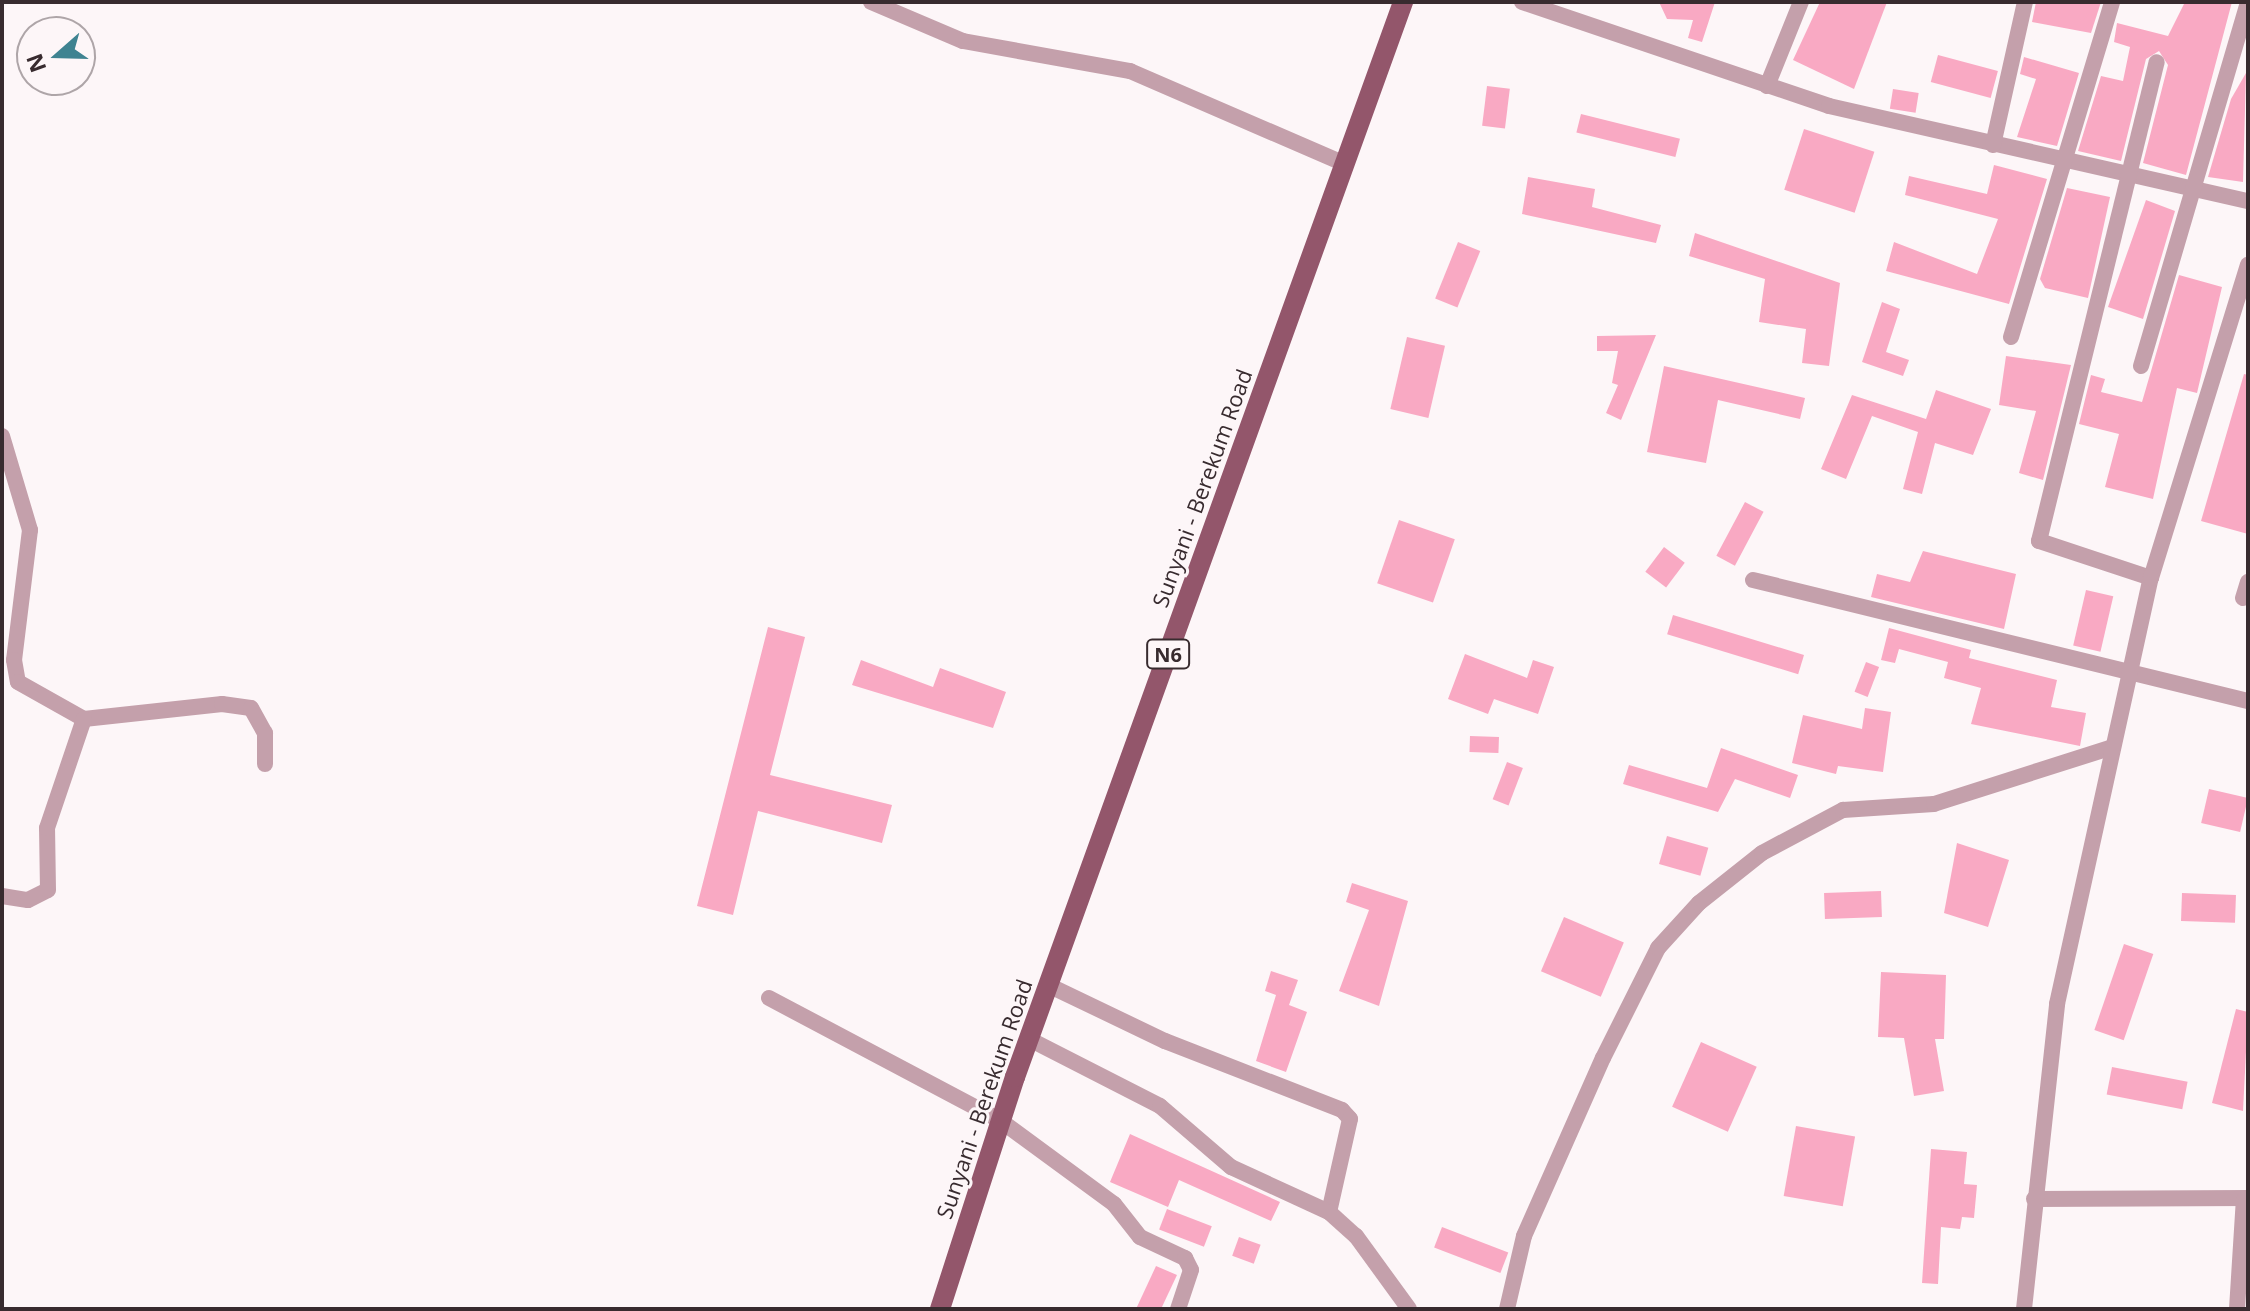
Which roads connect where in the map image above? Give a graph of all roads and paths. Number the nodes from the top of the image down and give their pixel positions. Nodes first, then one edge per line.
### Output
1 (871, 2) edge
2 (1403, 2) edge
3 (1522, 2) edge
4 (1801, 2) edge
5 (2025, 2) edge
6 (2112, 2) edge
7 (2248, 3) edge
8 (2157, 62) dead end
9 (1767, 86) junction
10 (1993, 145) junction
11 (2069, 162) junction
12 (1345, 164) junction
13 (2133, 175) junction
14 (2195, 189) junction
15 (2248, 201) edge
16 (2248, 265) edge
17 (2011, 337) dead end
18 (2141, 366) dead end
19 (2, 436) edge
20 (2151, 578) junction
21 (1753, 580) dead end
22 (2129, 674) junction
23 (2248, 701) edge
24 (84, 719) junction
25 (2113, 747) junction
26 (265, 764) dead end
27 (2, 896) edge
28 (1048, 985) junction
29 (769, 998) dead end
30 (1029, 1039) junction
31 (1001, 1121) junction
32 (2246, 1198) edge
33 (2034, 1199) junction
34 (1329, 1212) junction
35 (940, 1309) edge
36 (1178, 1309) edge
37 (1409, 1309) edge
38 (1507, 1309) edge
39 (2024, 1309) edge
40 (2237, 1309) edge

1 - 12 street
2 - 12 main road, Sunyani - Berekum Road / N6
3 - 9 street
4 - 9 street
5 - 10 street
6 - 11 street
7 - 14 street
8 - 13 street
9 - 10 street
10 - 11 street
11 - 13 street
11 - 17 street
12 - 28 main road, Sunyani - Berekum Road / N6
13 - 14 street
13 - 20 street
14 - 15 street
14 - 18 street
16 - 20 street
19 - 24 street
20 - 22 street
21 - 22 street
22 - 23 street
22 - 25 street
24 - 26 street
24 - 27 street
25 - 33 street
25 - 38 street
28 - 30 main road, Sunyani - Berekum Road / N6
28 - 34 street
29 - 31 street
30 - 31 main road, Sunyani - Berekum Road / N6
30 - 34 street
31 - 35 main road, Sunyani - Berekum Road / N6
31 - 36 street
32 - 33 street
32 - 40 street
33 - 39 street
34 - 37 street

